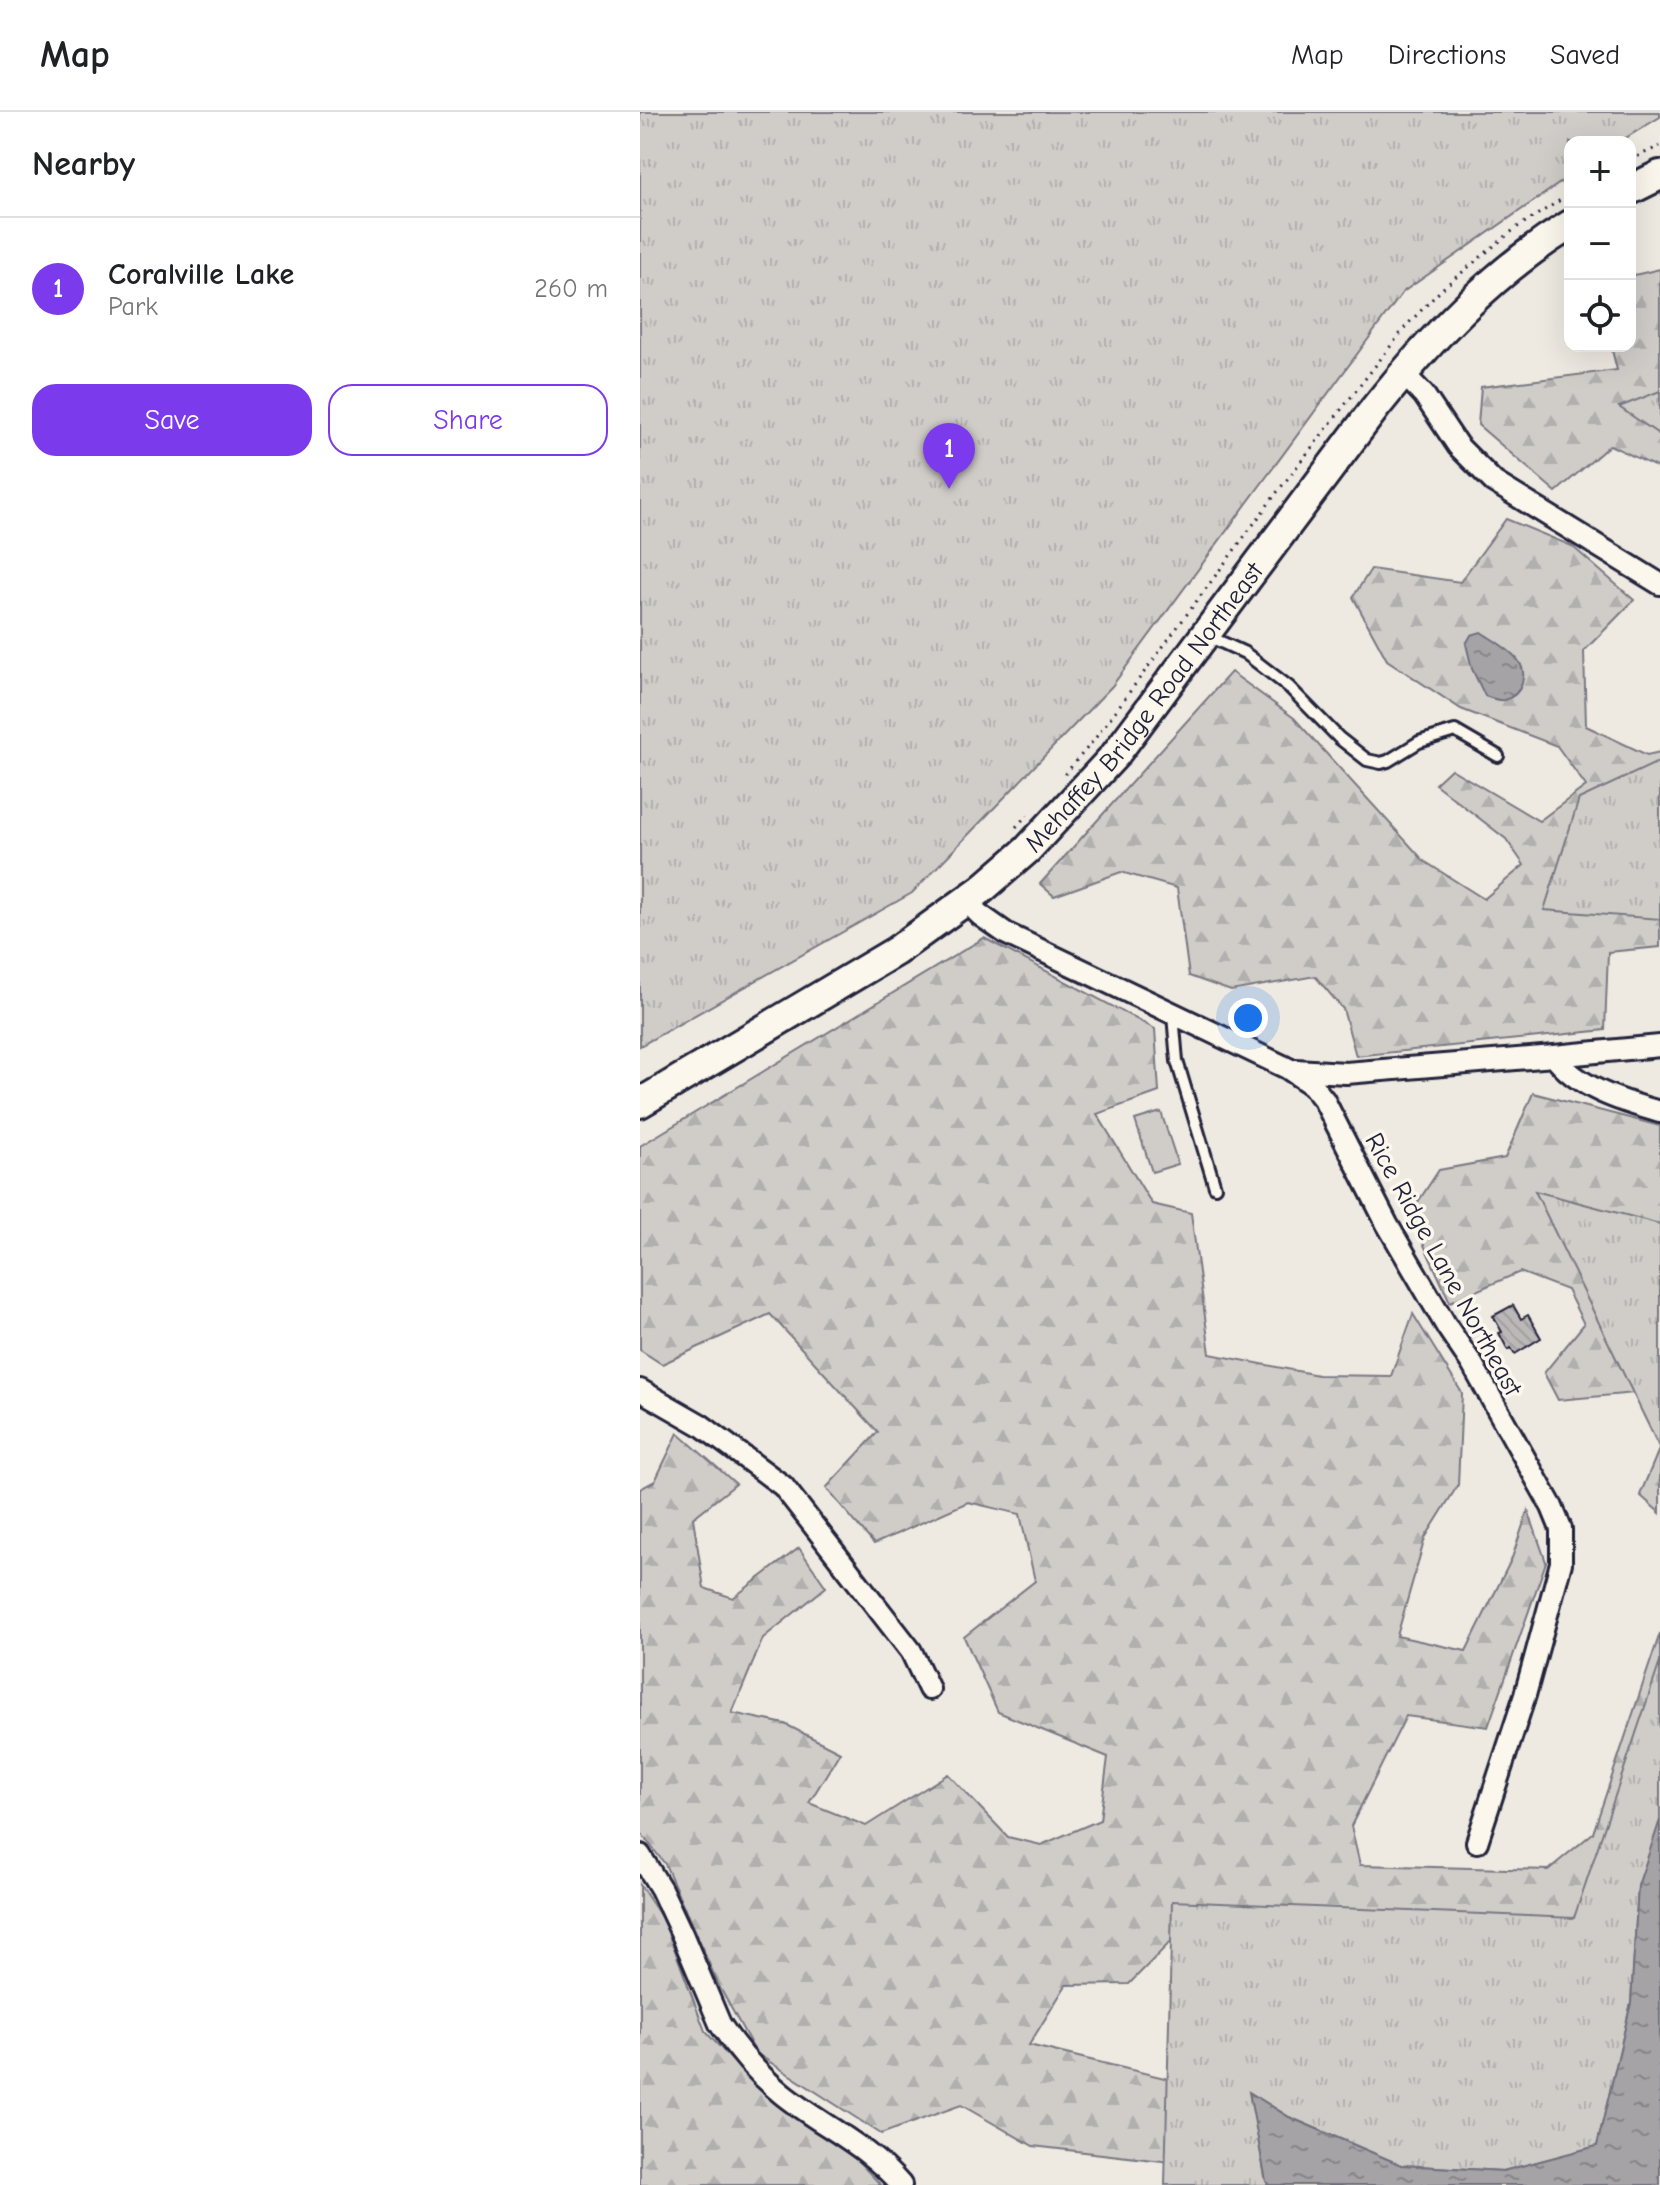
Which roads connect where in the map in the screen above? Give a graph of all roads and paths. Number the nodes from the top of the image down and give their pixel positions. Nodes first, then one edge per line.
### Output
1 (1660, 146) edge
2 (1636, 157) edge
3 (1660, 175) edge
4 (1636, 187) edge
5 (1564, 198) edge
6 (1564, 229) edge
7 (1403, 373) junction
8 (1660, 584) edge
9 (1206, 635) junction
10 (1498, 756) dead end
11 (1060, 780) dead end
12 (1030, 813) dead end
13 (1009, 836) dead end
14 (966, 901) junction
15 (1173, 1015) junction
16 (1660, 1046) edge
17 (1554, 1056) junction
18 (1287, 1068) junction
19 (640, 1103) edge
20 (1660, 1112) edge
21 (1215, 1187) dead end
22 (640, 1390) edge
23 (929, 1689) dead end
24 (1477, 1842) dead end
25 (640, 1855) edge
26 (901, 2185) edge

1 - 2 path
3 - 4 main road
5 - 11 path
6 - 7 main road, Mehaffey Bridge Road Northeast
7 - 8 street
7 - 9 main road, Mehaffey Bridge Road Northeast
9 - 10 lane
9 - 14 main road, Mehaffey Bridge Road Northeast
12 - 13 path
14 - 15 street, Rice Ridge Lane Northeast
14 - 19 main road, Mehaffey Bridge Road Northeast
15 - 18 street, Rice Ridge Lane Northeast
15 - 21 lane
16 - 17 street
17 - 18 street
17 - 20 street
18 - 24 street, Rice Ridge Lane Northeast
22 - 23 street
25 - 26 street

